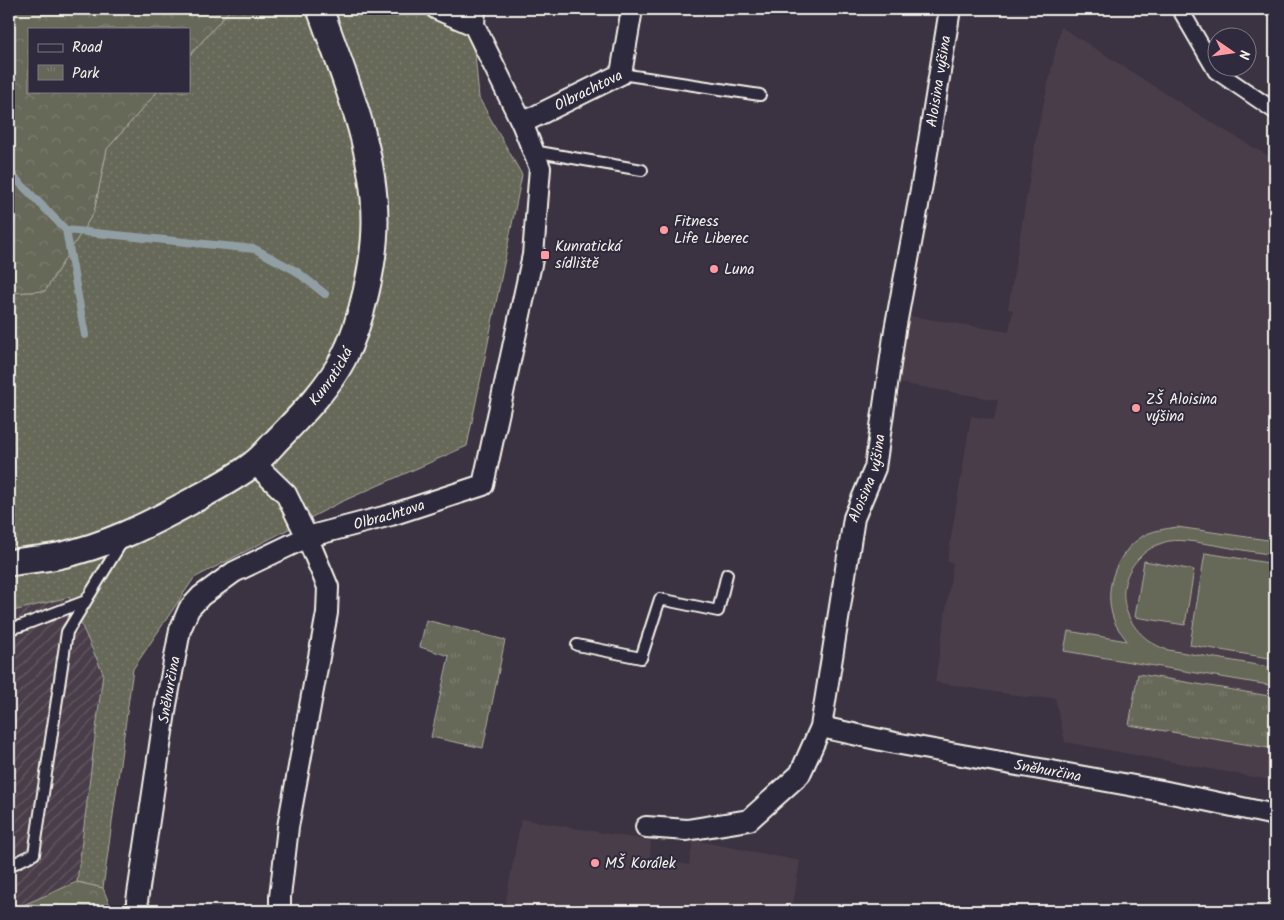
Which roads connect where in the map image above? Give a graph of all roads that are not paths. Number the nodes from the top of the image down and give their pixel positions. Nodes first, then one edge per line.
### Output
1 (320, 9) edge
2 (436, 9) edge
3 (632, 9) edge
4 (950, 9) edge
5 (1180, 9) edge
6 (474, 17) edge
7 (621, 74) junction
8 (760, 95) dead end
9 (1275, 111) edge
10 (522, 123) junction
11 (533, 151) junction
12 (642, 170) dead end
13 (254, 463) junction
14 (126, 535) junction
15 (307, 537) junction
16 (9, 563) edge
17 (727, 574) dead end
18 (86, 600) junction
19 (9, 629) edge
20 (577, 645) dead end
21 (821, 727) junction
22 (1275, 816) edge
23 (646, 827) dead end
24 (9, 866) edge
25 (139, 911) edge
26 (280, 911) edge

1 - 13 street, Kunratická
2 - 6 street, Olbrachtova
3 - 7 street, Olbrachtova
4 - 21 street, Aloisina výšina
5 - 9 street
6 - 10 street, Olbrachtova
7 - 8 lane
7 - 10 street, Olbrachtova
10 - 11 street, Olbrachtova
11 - 12 lane
11 - 15 street, Olbrachtova
13 - 14 street, Kunratická
13 - 15 street
14 - 16 street, Kunratická
14 - 18 lane
15 - 25 street, Sněhurčina
15 - 26 street
17 - 20 lane
18 - 19 lane
18 - 24 lane
21 - 22 street, Sněhurčina
21 - 23 street, Aloisina výšina

